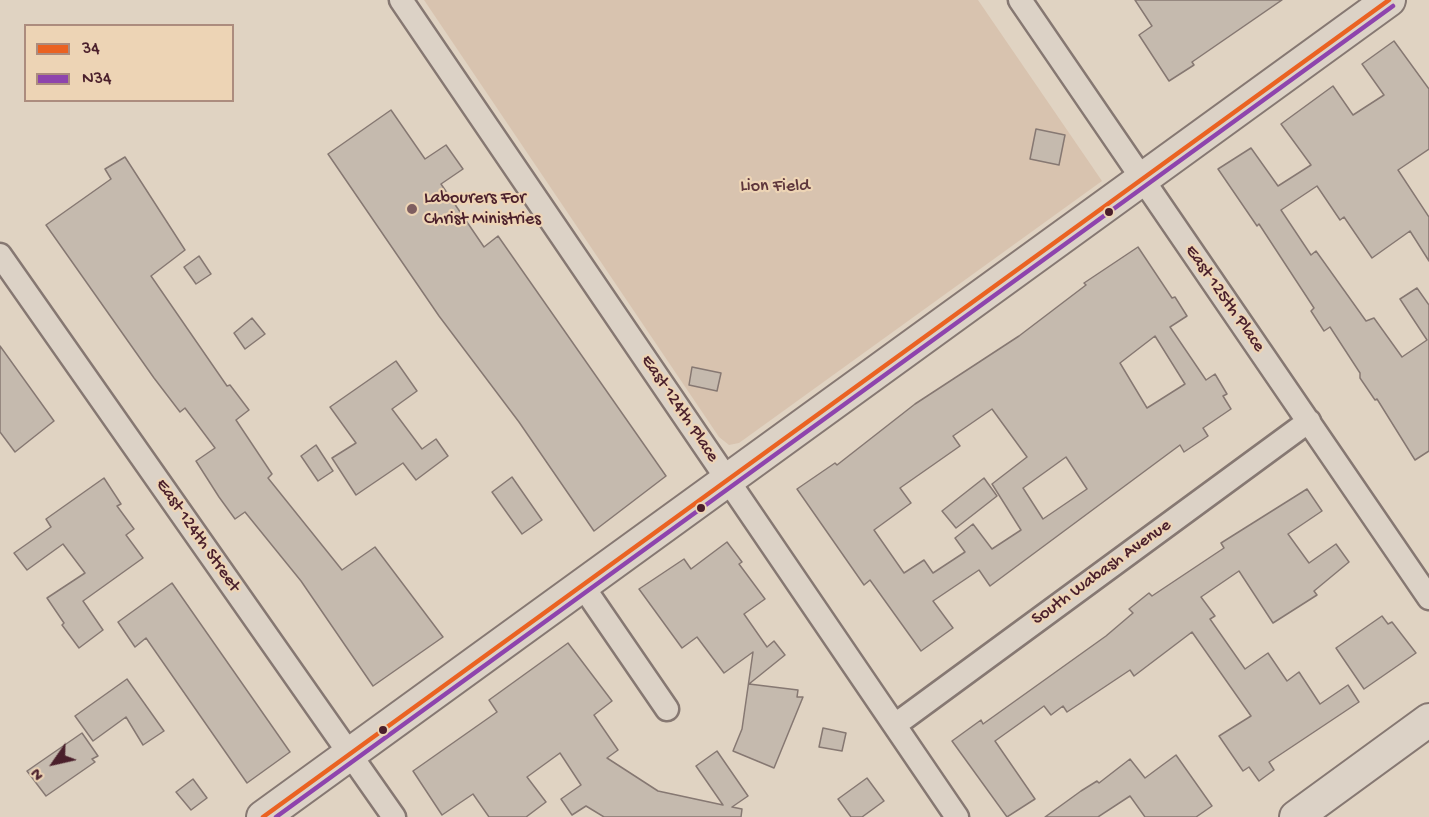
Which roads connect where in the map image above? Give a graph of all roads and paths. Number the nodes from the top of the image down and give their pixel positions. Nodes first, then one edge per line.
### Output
1 (401, 0) edge
2 (1020, 0) edge
3 (1389, 0) edge
4 (1141, 179) junction
5 (0, 255) edge
6 (1309, 421) junction
7 (727, 479) junction
8 (582, 585) junction
9 (1429, 598) edge
10 (667, 709) dead end
11 (1429, 720) edge
12 (895, 725) junction
13 (350, 754) junction
14 (263, 817) edge
15 (394, 817) edge
16 (957, 817) edge
17 (1296, 817) edge

1 - 7 street, East 124th Place
2 - 4 street, East 125th Place
3 - 4 main road
4 - 6 street, East 125th Place
4 - 7 main road
5 - 13 street, East 124th Street
6 - 9 street, East 125th Place
6 - 12 street, South Wabash Avenue
7 - 8 main road
7 - 12 street, East 124th Place
8 - 10 street
8 - 13 main road
11 - 17 main road
12 - 16 street, East 124th Place
13 - 14 main road
13 - 15 street, East 124th Street

